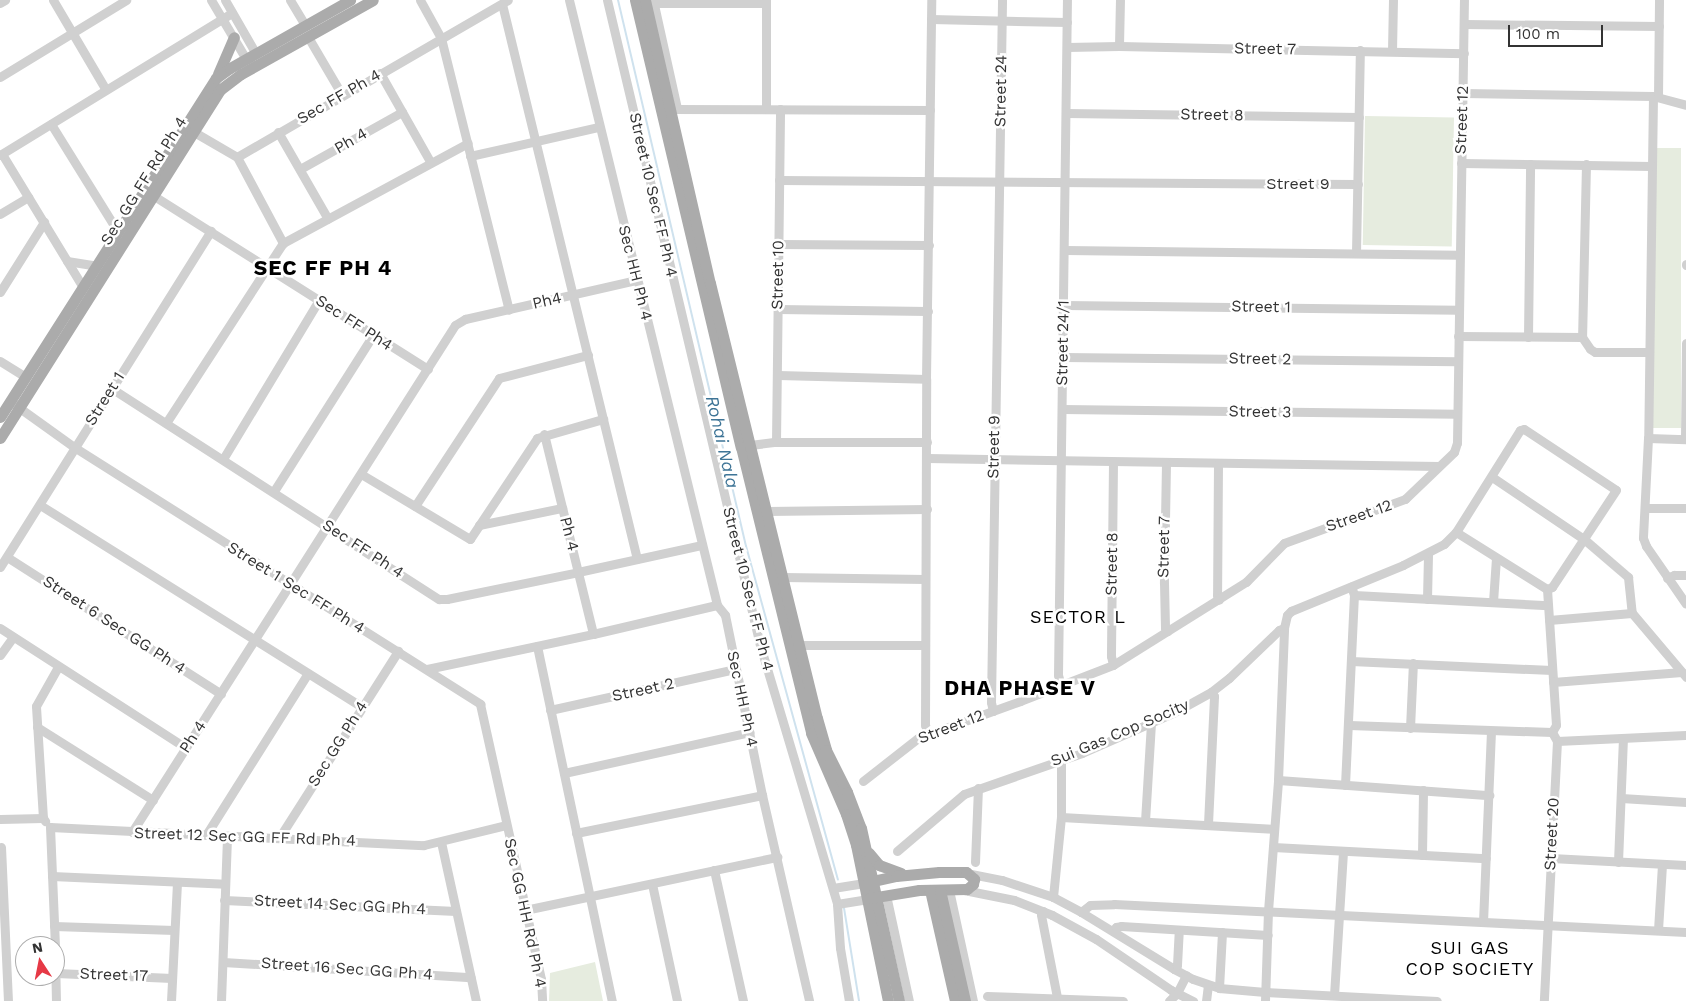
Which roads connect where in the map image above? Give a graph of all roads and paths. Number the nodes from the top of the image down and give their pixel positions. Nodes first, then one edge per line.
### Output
1 (4, 0) edge
2 (53, 0) edge
3 (126, 0) edge
4 (211, 0) edge
5 (225, 0) edge
6 (290, 0) edge
7 (350, 0) edge
8 (372, 0) edge
9 (420, 0) edge
10 (569, 0) edge
11 (607, 0) edge
12 (635, 0) edge
13 (931, 0) edge
14 (1002, 0) edge
15 (1067, 0) edge
16 (1120, 0) edge
17 (1393, 0) edge
18 (1464, 0) edge
19 (1660, 0) edge
20 (651, 1) edge
21 (505, 2) edge
22 (766, 2) edge
23 (0, 3) edge
24 (232, 13) junction
25 (223, 18) junction
26 (931, 20) junction
27 (1002, 20) junction
28 (1067, 22) junction
29 (1464, 24) junction
30 (305, 25) junction
31 (1659, 26) junction
32 (72, 32) junction
33 (234, 37) junction
34 (308, 37) junction
35 (441, 38) junction
36 (1119, 46) junction
37 (1067, 47) junction
38 (1360, 50) junction
39 (1392, 51) junction
40 (1464, 53) junction
41 (251, 56) junction
42 (380, 73) junction
43 (0, 76) edge
44 (216, 78) junction
45 (106, 90) junction
46 (1463, 93) junction
47 (342, 95) junction
48 (1656, 97) junction
49 (1686, 105) edge
50 (674, 108) junction
51 (766, 109) junction
52 (780, 109) junction
53 (930, 110) junction
54 (402, 112) junction
55 (1066, 113) junction
56 (1359, 117) junction
57 (51, 124) junction
58 (599, 127) junction
59 (194, 132) junction
60 (278, 132) junction
61 (535, 141) junction
62 (468, 143) junction
63 (1, 155) edge
64 (470, 156) junction
65 (237, 157) junction
66 (431, 163) junction
67 (1461, 163) junction
68 (1530, 164) junction
69 (1586, 164) junction
70 (1651, 166) junction
71 (300, 170) junction
72 (779, 180) junction
73 (929, 180) junction
74 (999, 182) junction
75 (1065, 183) junction
76 (1358, 184) junction
77 (154, 196) junction
78 (28, 197) junction
79 (0, 214) edge
80 (328, 219) junction
81 (44, 222) junction
82 (211, 231) junction
83 (118, 232) junction
84 (283, 243) junction
85 (779, 244) junction
86 (929, 244) junction
87 (1065, 250) junction
88 (1356, 253) junction
89 (1459, 255) junction
90 (67, 261) junction
91 (102, 265) junction
92 (266, 267) junction
93 (636, 280) junction
94 (83, 287) junction
95 (0, 292) edge
96 (574, 295) junction
97 (319, 300) junction
98 (1064, 305) junction
99 (778, 309) junction
100 (509, 310) junction
101 (1458, 310) junction
102 (928, 311) junction
103 (373, 335) junction
104 (1458, 336) junction
105 (1528, 337) junction
106 (1582, 337) junction
107 (1686, 343) edge
108 (1649, 352) junction
109 (588, 355) junction
110 (1063, 357) junction
111 (0, 361) edge
112 (1458, 361) junction
113 (1686, 368) edge
114 (428, 369) junction
115 (778, 375) junction
116 (26, 377) junction
117 (926, 379) junction
118 (111, 388) junction
119 (15, 404) junction
120 (1062, 409) junction
121 (1457, 414) junction
122 (0, 417) edge
123 (603, 419) junction
124 (166, 423) junction
125 (544, 434) junction
126 (0, 438) edge
127 (1648, 438) junction
128 (1686, 439) edge
129 (776, 442) junction
130 (927, 442) junction
131 (750, 445) junction
132 (74, 447) junction
133 (927, 458) junction
134 (223, 459) junction
135 (994, 460) junction
136 (1062, 462) junction
137 (1113, 462) junction
138 (1166, 463) junction
139 (1218, 464) junction
140 (1439, 466) junction
141 (361, 474) junction
142 (1492, 477) junction
143 (274, 491) junction
144 (40, 505) junction
145 (415, 506) junction
146 (562, 508) junction
147 (1645, 508) junction
148 (1686, 508) edge
149 (926, 509) junction
150 (766, 510) junction
151 (480, 525) junction
152 (328, 526) junction
153 (1456, 532) junction
154 (1585, 540) junction
155 (702, 545) junction
156 (1428, 554) junction
157 (7, 557) junction
158 (1496, 558) junction
159 (638, 559) junction
160 (0, 567) edge
161 (578, 572) junction
162 (1686, 575) edge
163 (783, 577) junction
164 (1668, 578) junction
165 (926, 579) junction
166 (290, 585) junction
167 (1351, 586) junction
168 (1547, 589) junction
169 (1354, 595) junction
170 (1427, 599) junction
171 (1219, 600) junction
172 (1493, 602) junction
173 (1686, 604) edge
174 (717, 605) junction
175 (1548, 605) junction
176 (1632, 613) junction
177 (1549, 620) junction
178 (0, 628) edge
179 (1284, 628) junction
180 (1168, 631) junction
181 (593, 634) junction
182 (13, 637) junction
183 (254, 641) junction
184 (794, 645) junction
185 (925, 645) junction
186 (537, 646) junction
187 (398, 651) junction
188 (0, 656) edge
189 (1351, 661) junction
190 (1413, 664) junction
191 (1113, 665) junction
192 (58, 667) junction
193 (427, 669) junction
194 (736, 669) junction
195 (1552, 670) junction
196 (308, 673) junction
197 (1684, 675) edge
198 (1553, 682) junction
199 (1061, 686) junction
200 (1211, 692) junction
201 (221, 694) junction
202 (362, 707) junction
203 (550, 710) junction
204 (994, 711) junction
205 (1150, 724) junction
206 (1349, 725) junction
207 (37, 727) junction
208 (1410, 728) junction
209 (750, 732) junction
210 (1490, 732) junction
211 (1552, 732) junction
212 (928, 734) junction
213 (1686, 735) edge
214 (1623, 739) junction
215 (1557, 741) junction
216 (186, 748) junction
217 (1061, 760) junction
218 (564, 773) junction
219 (1278, 780) junction
220 (864, 782) dead end
221 (1345, 785) junction
222 (978, 788) junction
223 (1423, 790) junction
224 (762, 795) junction
225 (1489, 795) junction
226 (1622, 798) junction
227 (153, 800) junction
228 (1686, 802) edge
229 (1061, 817) junction
230 (42, 818) junction
231 (0, 819) edge
232 (1145, 821) junction
233 (1208, 824) junction
234 (506, 825) junction
235 (50, 827) junction
236 (1274, 829) junction
237 (132, 832) junction
238 (576, 834) junction
239 (206, 835) junction
240 (227, 837) junction
241 (279, 838) junction
242 (441, 842) junction
243 (0, 847) edge
244 (1273, 847) junction
245 (867, 849) junction
246 (897, 851) dead end
247 (1343, 851) junction
248 (1422, 855) junction
249 (776, 857) junction
250 (1486, 858) junction
251 (1551, 858) junction
252 (975, 862) dead end
253 (1618, 862) junction
254 (1662, 864) junction
255 (1686, 865) edge
256 (714, 870) junction
257 (966, 872) junction
258 (912, 875) junction
259 (52, 876) junction
260 (177, 883) junction
261 (863, 883) junction
262 (225, 884) junction
263 (652, 884) junction
264 (835, 888) junction
265 (940, 890) junction
266 (964, 890) junction
267 (588, 897) junction
268 (871, 897) junction
269 (1053, 897) junction
270 (224, 900) junction
271 (839, 904) junction
272 (525, 910) junction
273 (456, 911) junction
274 (1043, 911) junction
275 (1268, 911) junction
276 (1081, 912) junction
277 (1339, 914) junction
278 (1483, 922) junction
279 (1548, 925) junction
280 (54, 926) junction
281 (174, 930) junction
282 (1179, 930) junction
283 (1658, 930) junction
284 (1113, 931) junction
285 (1222, 932) junction
286 (1686, 932) edge
287 (1268, 935) junction
288 (54, 936) edge
289 (222, 962) junction
290 (1174, 969) junction
291 (65, 973) edge
292 (1186, 975) junction
293 (471, 977) junction
294 (172, 978) junction
295 (1208, 985) junction
296 (56, 986) edge
297 (1219, 988) junction
298 (1177, 993) junction
299 (1334, 995) junction
300 (987, 996) dead end
301 (1057, 997) junction
302 (1265, 997) edge
303 (1391, 1000) edge
304 (8, 1001) edge
305 (56, 1001) edge
306 (171, 1001) edge
307 (220, 1001) edge
308 (476, 1001) edge
309 (542, 1001) edge
310 (612, 1001) edge
311 (677, 1001) edge
312 (743, 1001) edge
313 (809, 1001) edge
314 (849, 1001) edge
315 (888, 1001) edge
316 (899, 1001) edge
317 (909, 1001) edge
318 (954, 1001) edge
319 (966, 1001) edge
320 (973, 1001) edge
321 (1123, 1001) edge
322 (1169, 1001) edge
323 (1193, 1001) edge
324 (1206, 1001) edge
325 (1437, 1001) edge
326 (1544, 1001) edge

1 - 23 street
2 - 32 street
3 - 32 street
4 - 25 street
5 - 24 street
6 - 30 street
7 - 30 main road
8 - 34 main road, Sec GG FF Rd Ph 4
9 - 35 street
10 - 58 street, Sec HH Ph 4
11 - 264 street, Street 10 Sec FF Ph 4
12 - 184 main road
13 - 26 street
14 - 27 street, Street 24
15 - 28 street, Street 24/1
16 - 36 street
17 - 39 street
18 - 29 street, Street 12
19 - 31 street
20 - 22 street
20 - 50 main road
21 - 35 street, Sec FF Ph 4
21 - 61 street
22 - 51 street
24 - 25 street
24 - 41 street
25 - 33 street
25 - 45 street
26 - 27 street
26 - 53 street
27 - 28 street
27 - 74 street, Street 24
28 - 37 street, Street 24/1
29 - 31 street
29 - 40 street, Street 12
30 - 41 main road
31 - 48 street
32 - 43 street
32 - 45 street
33 - 41 street
33 - 44 main road
34 - 47 street
34 - 59 main road, Sec GG FF Rd Ph 4
35 - 42 street, Sec FF Ph 4
35 - 62 street
36 - 37 street, Street 7
36 - 38 street, Street 7
37 - 55 street, Street 24/1
38 - 39 street, Street 7
38 - 56 street
39 - 40 street, Street 7
40 - 46 street, Street 12
41 - 44 main road
42 - 47 street, Sec FF Ph 4
42 - 54 street
44 - 83 main road
45 - 57 street
46 - 48 street
46 - 67 street, Street 12
47 - 60 street, Sec FF Ph 4
48 - 49 street
48 - 70 street
50 - 51 street
50 - 131 main road
51 - 52 street
52 - 53 street
52 - 72 street, Street 10
53 - 73 street
54 - 66 street
54 - 71 street, Ph 4
55 - 56 street, Street 8
55 - 75 street, Street 24/1
56 - 76 street
57 - 63 street
57 - 83 street
58 - 61 street
58 - 93 street, Sec HH Ph 4
59 - 65 street
59 - 77 main road, Sec GG FF Rd Ph 4
60 - 65 street, Sec FF Ph 4
60 - 71 street
61 - 64 street
61 - 96 street
62 - 64 street
62 - 66 street
63 - 78 street
64 - 100 street
65 - 84 street
66 - 80 street
67 - 68 street
67 - 89 street, Street 12
68 - 69 street
68 - 105 street
69 - 70 street
69 - 106 street
70 - 108 street
71 - 80 street
72 - 73 street, Street 9
72 - 85 street, Street 10
73 - 74 street, Street 9
73 - 86 street
74 - 75 street, Street 9
74 - 135 street, Street 9
75 - 76 street, Street 9
75 - 87 street, Street 24/1
76 - 88 street
77 - 82 street, Sec FF Ph4
77 - 91 main road, Sec GG FF Rd Ph 4
78 - 79 street
78 - 81 street
80 - 84 street
81 - 90 street
81 - 95 street
82 - 92 street, Sec FF Ph4
82 - 118 street, Street 1
83 - 91 main road
84 - 92 street
85 - 86 street
85 - 99 street, Street 10
86 - 102 street
87 - 88 street
87 - 98 street, Street 24/1
88 - 89 street
89 - 101 street, Street 12
90 - 91 street
90 - 94 street
91 - 94 main road
91 - 119 main road, Sec GG FF Rd Ph 4
92 - 97 street, Sec FF Ph4
92 - 124 street
93 - 96 street, Ph4
93 - 155 street, Sec HH Ph 4
94 - 116 main road
96 - 100 street, Ph4
96 - 109 street
97 - 103 street, Sec FF Ph4
97 - 134 street
98 - 101 street, Street 1
98 - 110 street, Street 24/1
99 - 102 street
99 - 115 street, Street 10
100 - 114 street, Ph4
101 - 104 street, Street 12
102 - 117 street
103 - 114 street, Sec FF Ph4
103 - 143 street
104 - 105 street
104 - 112 street, Street 12
105 - 106 street
106 - 108 street
107 - 113 street
108 - 127 street
109 - 123 street
109 - 145 street
110 - 112 street, Street 2
110 - 120 street, Street 24/1
111 - 116 street
112 - 121 street, Street 12
113 - 128 street
114 - 141 street
115 - 117 street
115 - 129 street, Street 10
116 - 119 main road
117 - 130 street
118 - 124 street, Sec FF Ph 4
118 - 132 street, Street 1
119 - 122 main road
119 - 126 main road, Sec GG FF Rd Ph 4
119 - 132 street, Street 1 Sec FF Ph 4
120 - 121 street, Street 3
120 - 136 street, Street 24/1
121 - 140 street, Street 12
123 - 125 street
123 - 159 street
124 - 134 street, Sec FF Ph 4
125 - 146 street, Ph 4
125 - 151 street
127 - 128 street
127 - 147 street
129 - 130 street
129 - 131 street
130 - 133 street
131 - 150 main road
132 - 144 street, Street 1
132 - 166 street, Street 1 Sec FF Ph 4
133 - 135 street
133 - 149 street
134 - 143 street, Sec FF Ph 4
135 - 136 street
135 - 204 street, Street 9
136 - 137 street
136 - 199 street, Street 24/1
137 - 138 street
137 - 191 street, Street 8
138 - 139 street
138 - 180 street, Street 7
139 - 140 street
139 - 171 street
140 - 171 street, Street 12
141 - 145 street
141 - 152 street
142 - 153 street, Sui Gas Cop Socity
142 - 154 street
142 - 154 street, Sui Gas Cop Socity
143 - 152 street, Sec FF Ph 4
144 - 157 street, Street 1
144 - 183 street
145 - 151 street
146 - 151 street
146 - 161 street, Ph 4
147 - 148 street
147 - 164 street
149 - 150 street
149 - 165 street
150 - 163 main road
152 - 161 street, Sec FF Ph 4
152 - 166 street
153 - 156 street, Sui Gas Cop Socity
153 - 158 street
154 - 168 street
154 - 176 street
155 - 159 street
155 - 174 street, Sec HH Ph 4
156 - 167 street, Sui Gas Cop Socity
156 - 170 street
157 - 160 street, Street 1
157 - 201 street, Street 6 Sec GG Ph 4
158 - 168 street
158 - 172 street
159 - 161 street
161 - 181 street, Ph 4
162 - 164 street
163 - 165 street
163 - 184 main road
164 - 173 street
165 - 185 street
166 - 183 street
166 - 187 street, Street 1 Sec FF Ph 4
167 - 169 street
167 - 179 street, Sui Gas Cop Socity
168 - 175 street
169 - 170 street
169 - 189 street
170 - 172 street
171 - 180 street, Street 12
172 - 175 street
174 - 181 street
174 - 194 street, Sec HH Ph 4
175 - 177 street
176 - 177 street
176 - 197 street
177 - 195 street
178 - 182 street
179 - 200 street, Sui Gas Cop Socity
179 - 219 street
180 - 191 street, Street 12
181 - 186 street
182 - 188 street
182 - 192 street
183 - 196 street
183 - 201 street, Ph 4
184 - 185 street
184 - 245 main road
184 - 261 main road
185 - 212 street
186 - 193 street
186 - 203 street
187 - 193 street, Street 1 Sec FF Ph 4
187 - 202 street, Sec GG Ph 4
189 - 190 street
189 - 206 street
190 - 195 street
190 - 208 street
191 - 199 street, Street 12
192 - 207 street
192 - 216 street
193 - 234 street, Street 1 Sec FF Ph 4
194 - 203 street, Street 2
194 - 209 street, Sec HH Ph 4
195 - 198 street
196 - 202 street
196 - 239 street
197 - 198 street
198 - 211 street
199 - 204 street, Street 12
200 - 205 street, Sui Gas Cop Socity
200 - 233 street
201 - 216 street, Ph 4
202 - 241 street, Sec GG Ph 4
203 - 218 street
204 - 212 street, Street 12
205 - 217 street, Sui Gas Cop Socity
205 - 232 street
206 - 208 street
206 - 221 street
207 - 227 street
207 - 230 street
208 - 210 street
209 - 218 street
209 - 224 street, Sec HH Ph 4
210 - 211 street
210 - 225 street
211 - 215 street
212 - 220 street, Street 12
213 - 214 street
214 - 215 street
214 - 226 street
215 - 251 street, Street 20
216 - 227 street, Ph 4
217 - 222 street, Sui Gas Cop Socity
217 - 229 street
218 - 238 street
219 - 221 street
219 - 236 street
221 - 223 street
222 - 246 street, Sui Gas Cop Socity
222 - 252 street
223 - 225 street
223 - 248 street
224 - 238 street
224 - 249 street, Sec HH Ph 4
225 - 250 street
226 - 228 street
226 - 253 street
227 - 237 street, Ph 4
229 - 232 street
229 - 269 street
230 - 231 street
230 - 235 street
232 - 233 street
233 - 236 street
234 - 242 street
234 - 272 street, Sec GG HH Rd Ph 4
235 - 237 street, Street 12 Sec GG FF Rd Ph 4
235 - 259 street
236 - 244 street
237 - 239 street, Street 12 Sec GG FF Rd Ph 4
238 - 267 street
239 - 240 street, Street 12 Sec GG FF Rd Ph 4
240 - 241 street, Street 12 Sec GG FF Rd Ph 4
240 - 262 street
241 - 242 street, Street 12 Sec GG FF Rd Ph 4
242 - 273 street
243 - 304 street
244 - 247 street
244 - 275 street
245 - 258 main road
245 - 261 main road
247 - 248 street
247 - 277 street
248 - 250 street
249 - 256 street
249 - 313 street, Sec HH Ph 4
250 - 278 street
251 - 253 street
251 - 279 street, Street 20
253 - 254 street
254 - 255 street
254 - 283 street
256 - 263 street
256 - 312 street
257 - 258 main road
257 - 266 main road
257 - 269 street
258 - 261 main road
259 - 260 street
259 - 280 street
260 - 262 street
260 - 281 street
261 - 264 street
261 - 268 main road
262 - 270 street
263 - 267 street
263 - 311 street
264 - 271 street, Street 10 Sec FF Ph 4
265 - 266 main road
265 - 268 main road
265 - 318 main road
265 - 319 main road
265 - 320 street
266 - 274 street
267 - 272 street
267 - 310 street
268 - 271 street
268 - 315 main road
268 - 316 main road
268 - 317 street
269 - 276 street
270 - 273 street, Street 14 Sec GG Ph 4
270 - 289 street
271 - 314 street, Street 10 Sec FF Ph 4
272 - 309 street, Sec GG HH Rd Ph 4
273 - 293 street
274 - 298 street
274 - 301 street
275 - 276 street
275 - 277 street
275 - 287 street
276 - 284 street
277 - 278 street
277 - 299 street
278 - 279 street
279 - 283 street
279 - 326 street, Street 20
280 - 281 street
280 - 288 street
281 - 294 street
282 - 284 street
282 - 285 street
282 - 290 street
283 - 286 street
284 - 290 street
285 - 287 street
285 - 297 street
287 - 302 street
289 - 293 street, Street 16 Sec GG Ph 4
289 - 307 street
290 - 292 street
291 - 294 street, Street 17
292 - 295 street
292 - 298 street
293 - 308 street
294 - 306 street
295 - 297 street
295 - 324 street
296 - 305 street
297 - 302 street
298 - 322 street
298 - 323 street
299 - 302 street
299 - 303 street
300 - 301 street
301 - 321 street
303 - 325 street

